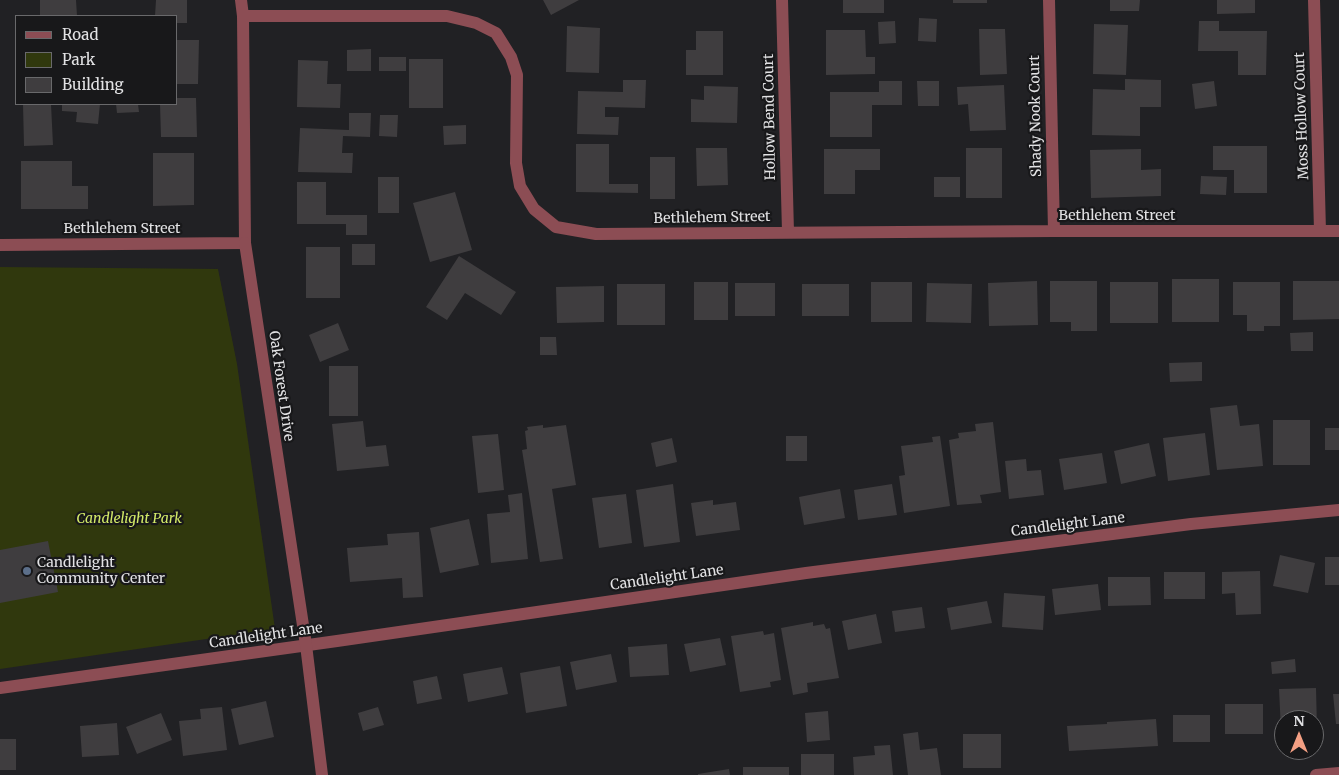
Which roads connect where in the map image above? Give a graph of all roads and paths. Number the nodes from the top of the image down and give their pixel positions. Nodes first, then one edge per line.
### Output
1 (241, 0) edge
2 (782, 0) edge
3 (1049, 0) edge
4 (1314, 0) edge
5 (243, 16) junction
6 (1054, 231) junction
7 (1320, 231) junction
8 (1339, 231) edge
9 (788, 232) junction
10 (245, 243) junction
11 (0, 245) edge
12 (1339, 510) edge
13 (306, 645) junction
14 (0, 688) edge
15 (1339, 773) edge
16 (322, 775) edge
17 (1316, 775) edge

1 - 5 street, Oak Forest Drive
2 - 9 street, Hollow Bend Court
3 - 6 street, Shady Nook Court
4 - 7 street, Moss Hollow Court
5 - 9 street, Bethlehem Street
5 - 10 street, Oak Forest Drive
6 - 7 street, Bethlehem Street
6 - 9 street, Bethlehem Street
7 - 8 street, Bethlehem Street
10 - 11 street, Bethlehem Street
10 - 13 street, Oak Forest Drive
12 - 13 street, Candlelight Lane
13 - 14 street, Candlelight Lane
13 - 16 street, Oak Forest Drive
15 - 17 street

